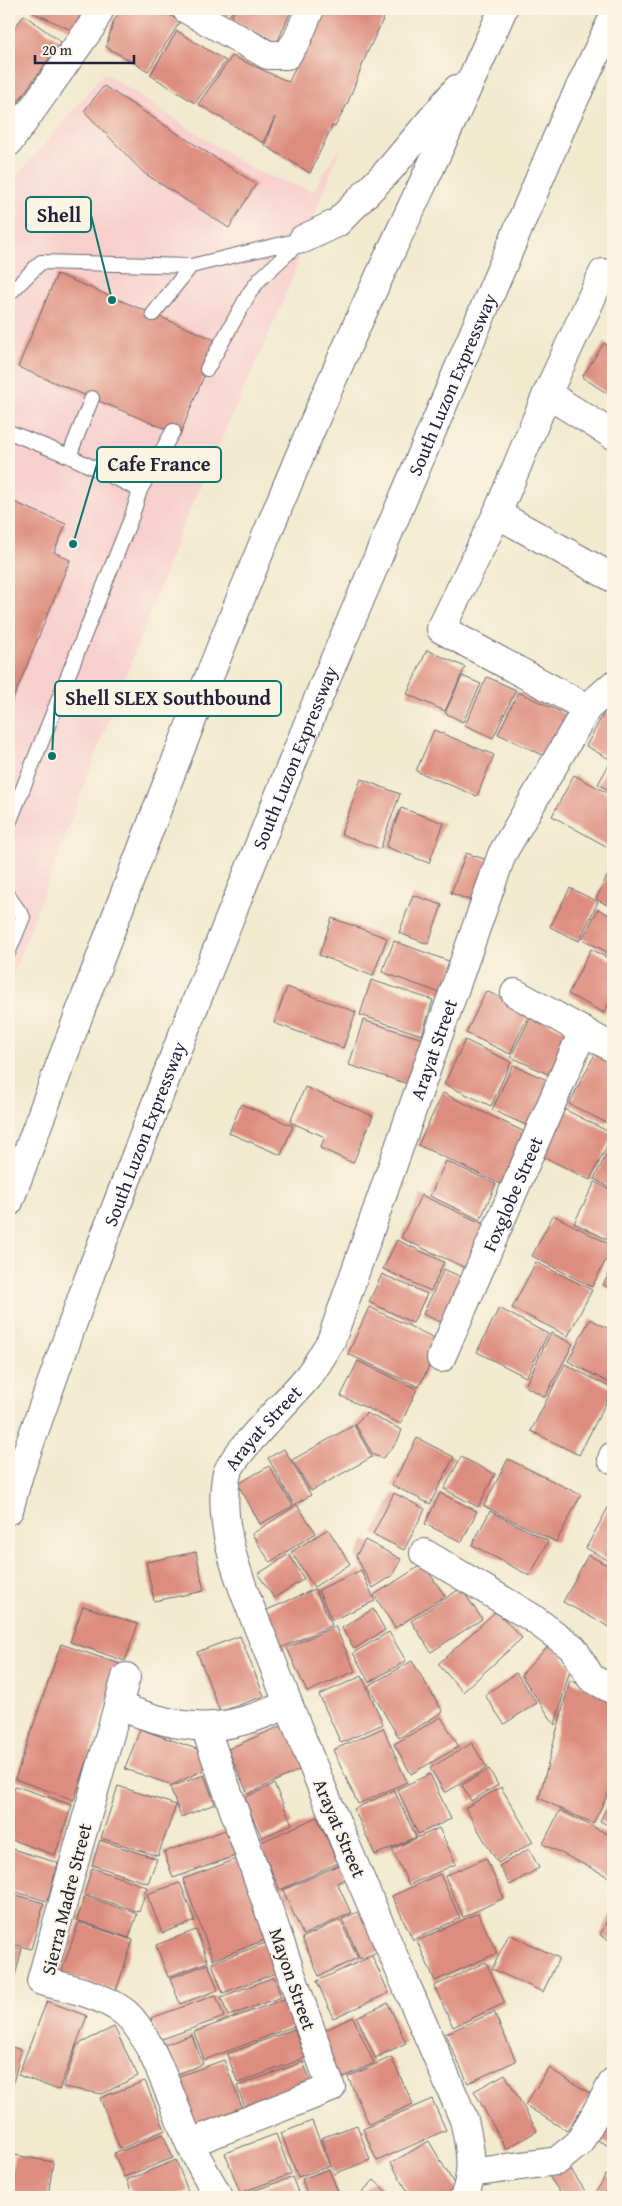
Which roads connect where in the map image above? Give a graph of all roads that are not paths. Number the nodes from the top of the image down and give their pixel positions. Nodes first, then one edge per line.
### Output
1 (100, 9) edge
2 (186, 9) edge
3 (310, 9) edge
4 (503, 9) edge
5 (613, 18) edge
6 (480, 61) junction
7 (13, 130) edge
8 (303, 239) junction
9 (191, 266) junction
10 (613, 280) edge
11 (9, 294) edge
12 (153, 314) dead end
13 (207, 369) dead end
14 (548, 394) junction
15 (92, 398) dead end
16 (173, 431) dead end
17 (9, 432) edge
18 (613, 435) edge
19 (69, 456) junction
20 (140, 490) junction
21 (497, 514) junction
22 (613, 578) edge
23 (613, 685) edge
24 (587, 708) junction
25 (9, 823) edge
26 (9, 896) edge
27 (9, 951) edge
28 (515, 993) dead end
29 (583, 1031) junction
30 (613, 1048) edge
31 (9, 1202) edge
32 (441, 1358) dead end
33 (9, 1510) edge
34 (424, 1553) dead end
35 (126, 1676) dead end
36 (613, 1690) edge
37 (288, 1704) junction
38 (118, 1706) junction
39 (205, 1727) junction
40 (613, 2082) edge
41 (190, 2143) junction
42 (467, 2185) edge
43 (220, 2197) edge

1 - 7 main road
2 - 3 main road
4 - 6 main road
5 - 33 main road, South Luzon Expressway
6 - 8 main road
6 - 31 main road
8 - 9 lane
8 - 13 lane
9 - 11 lane
9 - 12 lane
10 - 14 main road
14 - 18 main road
14 - 21 main road
15 - 19 lane
16 - 20 lane
17 - 19 lane
19 - 20 lane
20 - 25 lane
21 - 22 main road
21 - 24 main road
23 - 24 main road, Arayat Street
24 - 37 main road, Arayat Street
26 - 27 lane
28 - 29 main road
29 - 30 main road
29 - 32 main road, Foxglobe Street
34 - 36 main road
35 - 38 main road, Sierra Madre Street
37 - 39 main road
37 - 42 main road, Arayat Street
38 - 39 main road
38 - 41 main road, Sierra Madre Street
39 - 41 main road, Mayon Street
40 - 42 main road
41 - 43 main road, Sierra Madre Street

